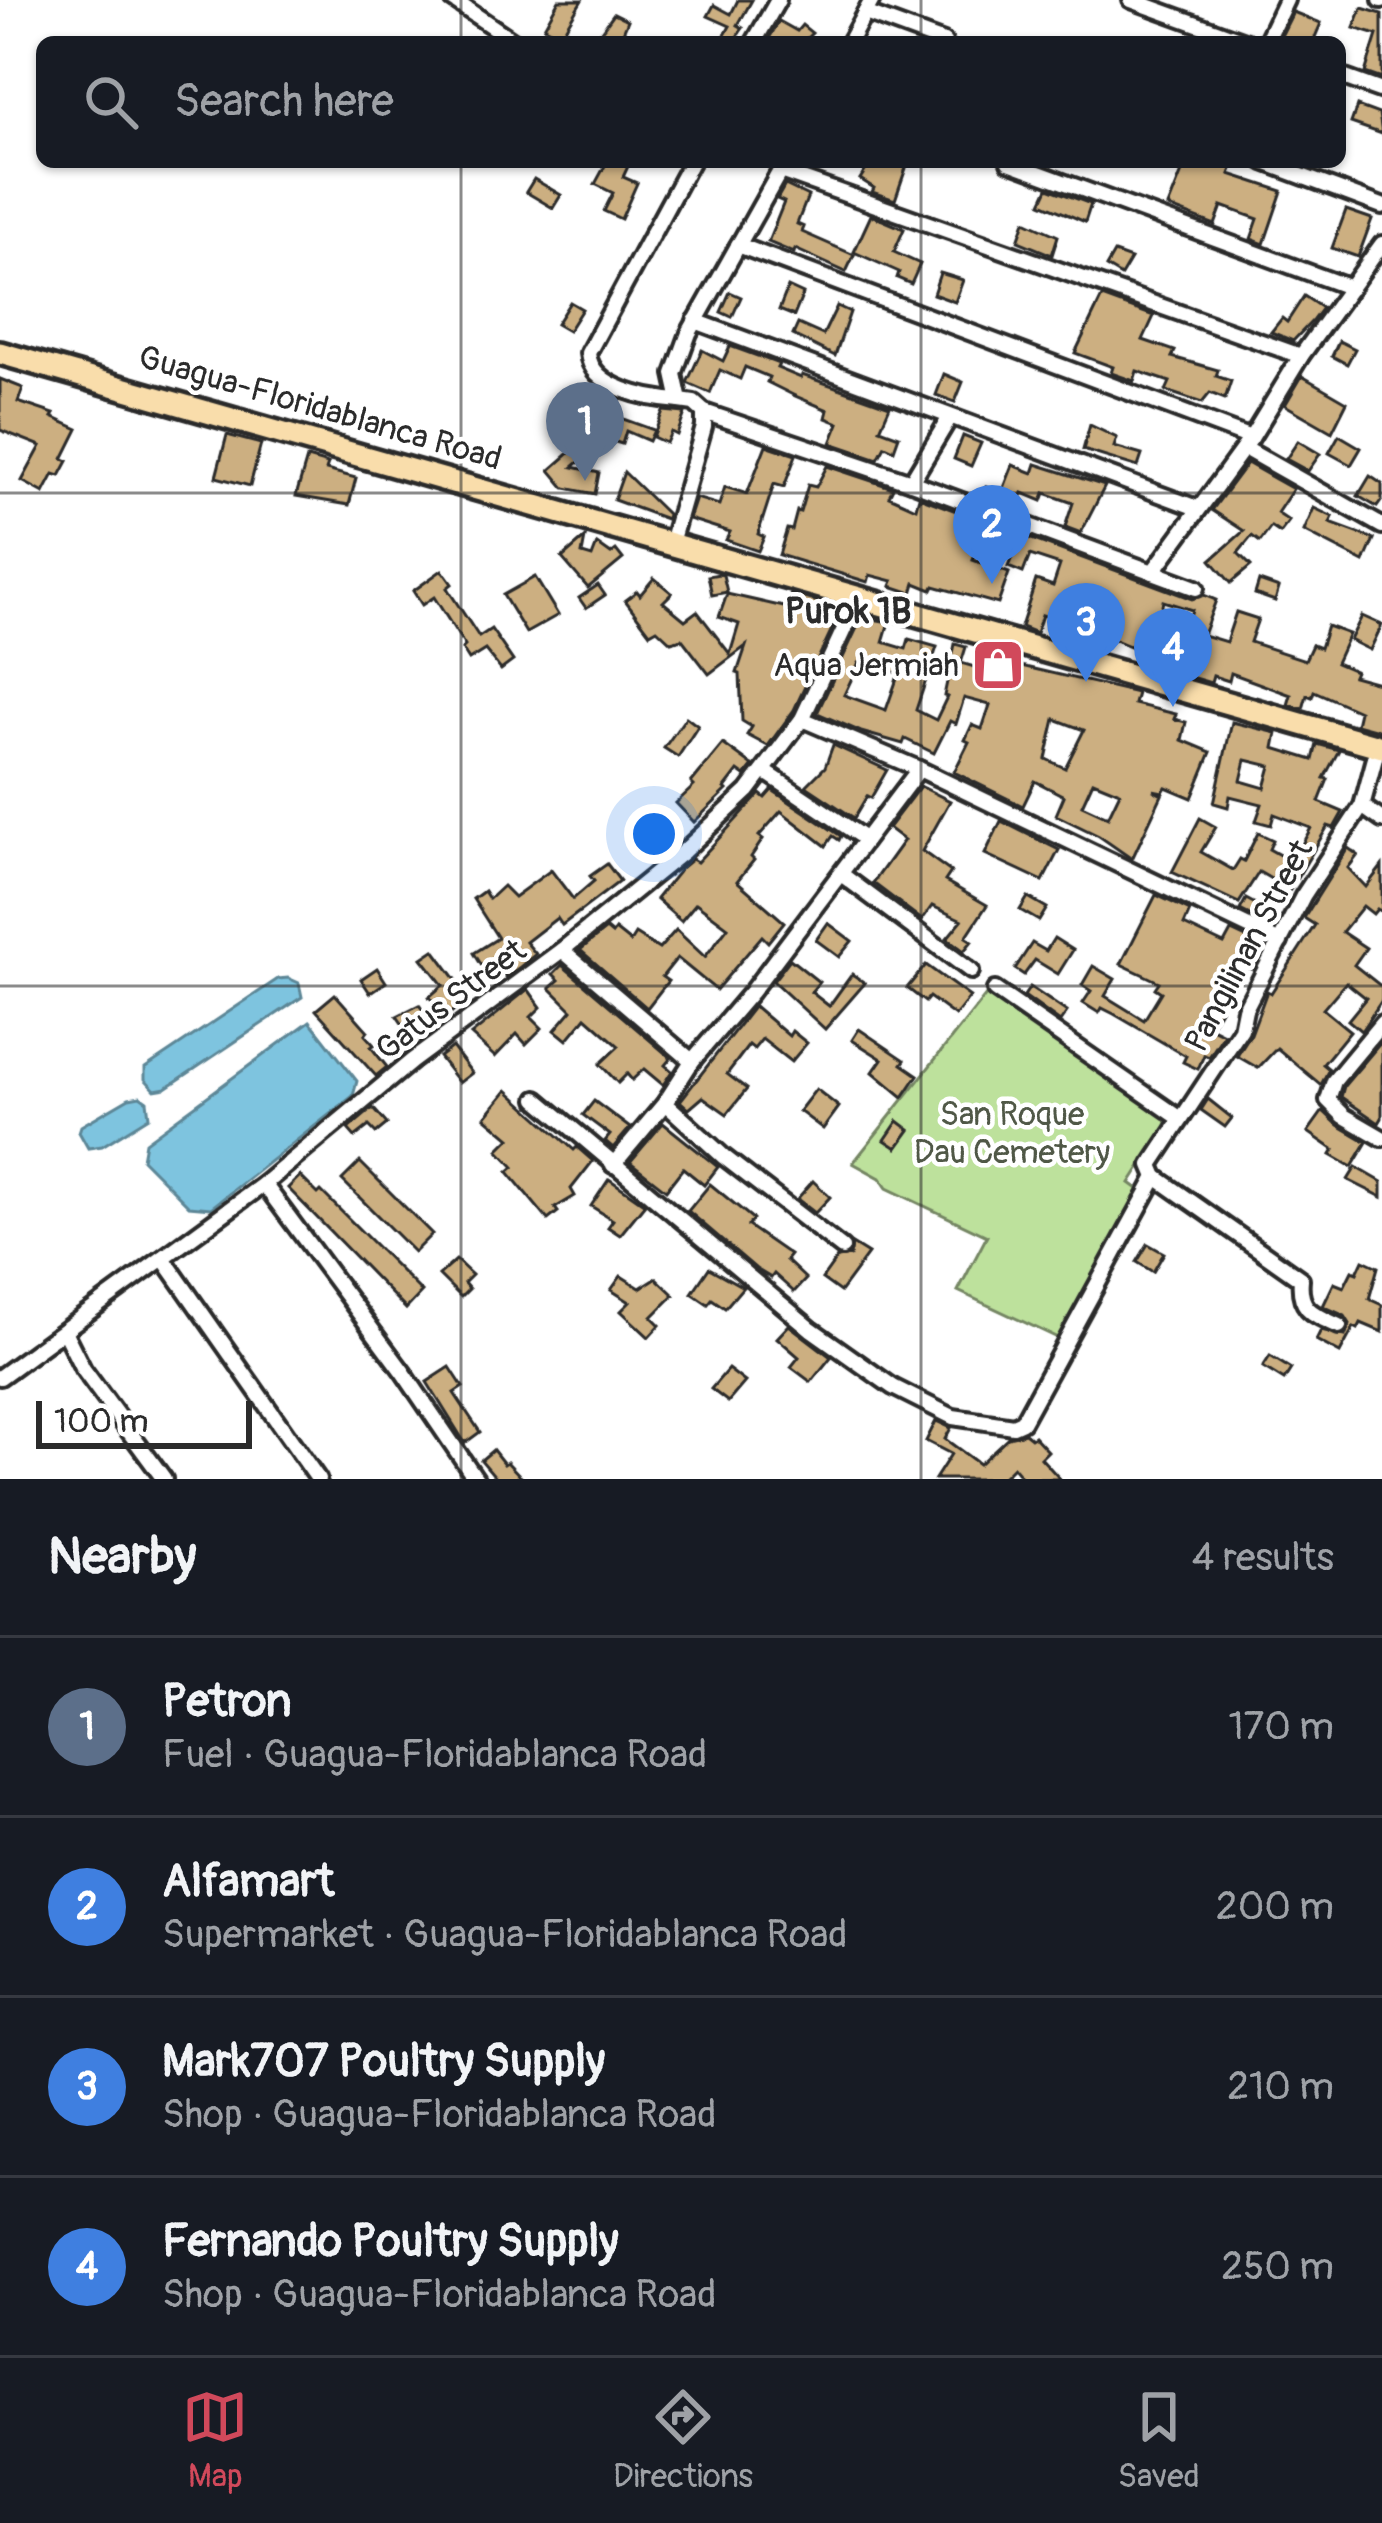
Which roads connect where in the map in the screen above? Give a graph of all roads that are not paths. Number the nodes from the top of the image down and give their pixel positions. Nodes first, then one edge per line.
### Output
1 (453, 0) edge
2 (778, 0) edge
3 (1131, 0) edge
4 (1286, 0) edge
5 (868, 6) edge
6 (506, 36) edge
7 (757, 36) edge
8 (852, 36) edge
9 (931, 36) edge
10 (1230, 36) edge
11 (1268, 36) edge
12 (1346, 78) edge
13 (1382, 91) edge
14 (688, 168) edge
15 (781, 168) edge
16 (787, 168) edge
17 (1026, 168) edge
18 (1280, 168) edge
19 (1382, 206) edge
20 (737, 244) junction
21 (1382, 244) edge
22 (1351, 288) junction
23 (695, 321) junction
24 (0, 352) edge
25 (1301, 356) junction
26 (680, 401) junction
27 (704, 412) junction
28 (950, 417) junction
29 (1248, 443) junction
30 (911, 482) junction
31 (1196, 508) junction
32 (1382, 526) edge
33 (671, 543) junction
34 (1153, 572) junction
35 (1196, 588) dead end
36 (859, 597) junction
37 (802, 718) junction
38 (1380, 747) edge
39 (919, 769) junction
40 (764, 771) junction
41 (1361, 806) junction
42 (1382, 820) edge
43 (866, 838) junction
44 (841, 874) junction
45 (1280, 942) junction
46 (562, 950) junction
47 (971, 971) dead end
48 (995, 990) dead end
49 (1382, 1023) edge
50 (692, 1061) junction
51 (537, 1099) dead end
52 (665, 1103) junction
53 (1180, 1119) junction
54 (1382, 1138) edge
55 (613, 1165) junction
56 (1154, 1171) junction
57 (264, 1184) junction
58 (842, 1248) dead end
59 (163, 1258) junction
60 (1339, 1327) dead end
61 (64, 1331) junction
62 (0, 1377) edge
63 (164, 1479) edge
64 (318, 1479) edge
65 (476, 1479) edge

1 - 6 street
2 - 7 street
3 - 10 street
4 - 11 street
5 - 8 street
5 - 9 street
12 - 13 street
14 - 26 street
15 - 20 street
16 - 25 street
17 - 22 street
18 - 19 street
20 - 23 street
20 - 29 street
21 - 22 street
22 - 25 street
23 - 26 street
23 - 28 street
24 - 33 main road, Guagua-Floridablanca Road
25 - 29 street
26 - 27 street
27 - 30 street
27 - 33 street
28 - 30 street
28 - 31 street
29 - 31 street
29 - 32 street
30 - 34 street
31 - 34 street
33 - 36 main road, Guagua-Floridablanca Road
34 - 35 street
36 - 37 street, Gatus Street
36 - 38 main road, Guagua-Floridablanca Road
37 - 39 street
37 - 40 street, Gatus Street
38 - 41 street, Pangilinan Street
39 - 43 street
39 - 45 street
40 - 43 street
40 - 46 street, Gatus Street
41 - 42 street
41 - 45 street, Pangilinan Street
43 - 44 street
44 - 47 street
44 - 50 street
45 - 53 street, Pangilinan Street
46 - 50 street
46 - 57 street, Gatus Street
48 - 53 street
49 - 54 street
50 - 52 street
51 - 55 street
52 - 55 street
52 - 58 street
53 - 56 street, Pangilinan Street
55 - 56 street, Pangilinan Street
56 - 60 street
57 - 59 street, Gatus Street
57 - 65 street
59 - 61 street, Gatus Street
59 - 64 street
61 - 62 street, Gatus Street
61 - 63 street

